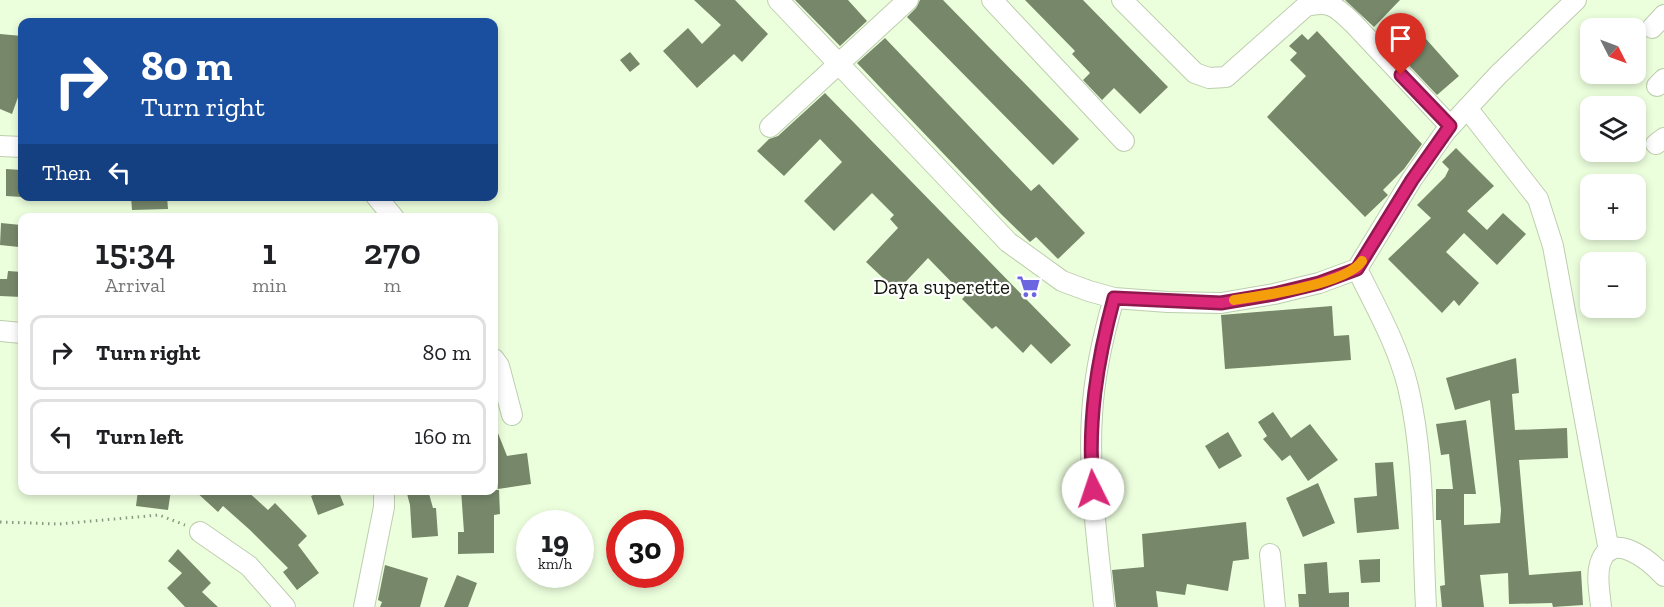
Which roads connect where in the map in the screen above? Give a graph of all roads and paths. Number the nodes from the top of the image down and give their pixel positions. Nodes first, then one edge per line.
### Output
1 (778, 0) edge
2 (908, 0) edge
3 (992, 0) edge
4 (1122, 0) edge
5 (1576, 0) edge
6 (837, 65) junction
7 (1467, 108) junction
8 (1450, 126) junction
9 (770, 127) dead end
10 (1124, 141) dead end
11 (0, 146) edge
12 (18, 147) edge
13 (380, 201) edge
14 (390, 213) edge
15 (1357, 269) junction
16 (1114, 298) junction
17 (0, 331) edge
18 (18, 333) edge
19 (498, 365) edge
20 (512, 415) dead end
21 (384, 495) edge
22 (0, 522) edge
23 (200, 532) joint
24 (1609, 551) junction
25 (1270, 555) dead end
26 (1664, 576) edge
27 (285, 607) edge
28 (364, 607) edge
29 (1104, 607) edge
30 (1275, 607) edge
31 (1426, 607) edge
32 (1601, 607) edge

1 - 6 street
2 - 6 street
3 - 10 street
4 - 8 street
5 - 7 street
6 - 9 street
6 - 16 street
7 - 8 street
7 - 24 street
8 - 15 street
11 - 12 street
13 - 14 street
15 - 16 street
15 - 31 street
16 - 29 street
17 - 18 street
19 - 20 street
21 - 28 street
22 - 23 path
23 - 27 street
24 - 26 street
24 - 32 street
25 - 30 street

